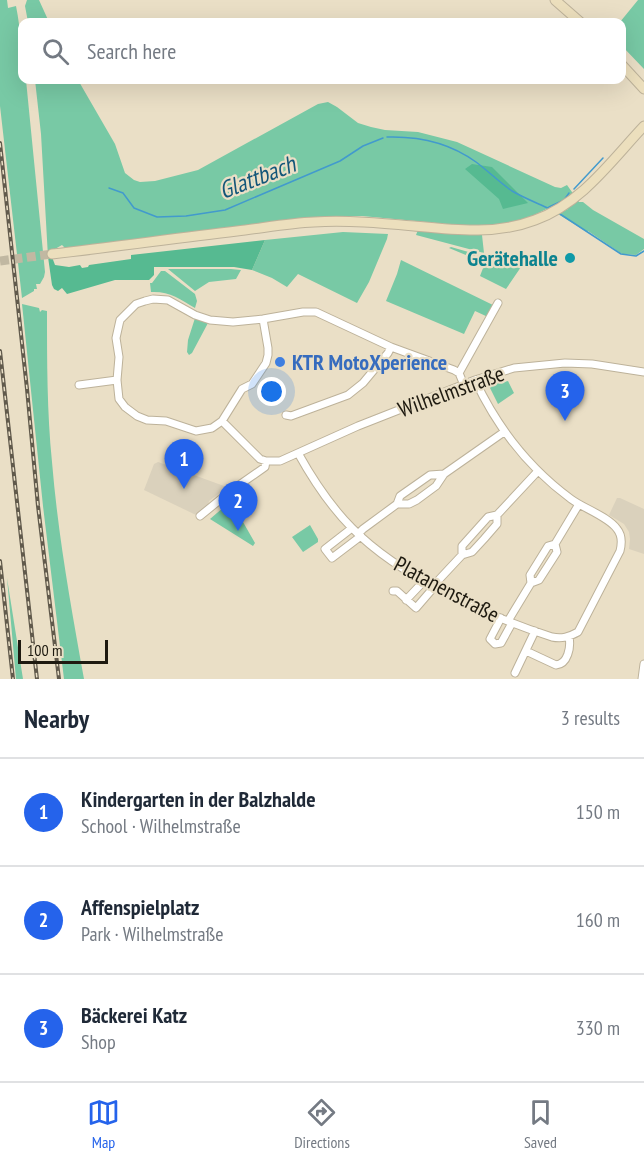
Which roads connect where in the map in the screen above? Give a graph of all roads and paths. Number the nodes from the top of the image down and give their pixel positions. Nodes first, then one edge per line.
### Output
1 (555, 0) edge
2 (575, 18) edge
3 (626, 70) edge
4 (644, 90) edge
5 (644, 126) edge
6 (52, 254) tunnel mouth
7 (498, 303) dead end
8 (263, 319) junction
9 (391, 347) junction
10 (644, 372) edge
11 (459, 373) junction
12 (117, 380) junction
13 (475, 380) junction
14 (79, 385) dead end
15 (464, 385) junction
16 (286, 415) dead end
17 (222, 421) junction
18 (504, 432) junction
19 (298, 453) junction
20 (266, 461) junction
21 (538, 471) junction
22 (444, 474) junction
23 (397, 504) junction
24 (579, 504) junction
25 (497, 515) junction
26 (200, 516) dead end
27 (352, 528) junction
28 (360, 535) junction
29 (462, 555) junction
30 (424, 581) junction
31 (434, 586) junction
32 (393, 591) dead end
33 (406, 600) junction
34 (507, 621) junction
35 (535, 631) junction
36 (569, 637) junction
37 (526, 651) junction
38 (644, 664) edge
39 (515, 673) dead end
40 (642, 679) edge

1 - 2 main road
3 - 4 main road
5 - 6 main road
7 - 11 street
8 - 9 street
8 - 12 street
8 - 17 street
9 - 11 street
9 - 16 street
10 - 13 street, Wilhelmstraße
11 - 15 street
12 - 14 street
12 - 17 street
13 - 15 street, Wilhelmstraße
13 - 18 street
15 - 19 street, Wilhelmstraße
17 - 20 street
18 - 21 street
18 - 22 street
19 - 20 street, Wilhelmstraße
19 - 27 street, Platanenstraße
20 - 26 street
21 - 24 street
21 - 25 street
22 - 23 street
22 - 23 street
23 - 28 street
24 - 34 street
24 - 36 street
25 - 29 street
25 - 29 street
27 - 28 street, Platanenstraße
27 - 28 street
28 - 30 street, Platanenstraße
29 - 31 street
30 - 31 street, Platanenstraße
30 - 33 street
31 - 33 street
31 - 34 street, Platanenstraße
32 - 33 street
34 - 35 street, Platanenstraße
35 - 36 street, Platanenstraße
35 - 37 street
36 - 37 street
37 - 39 street
38 - 40 street

